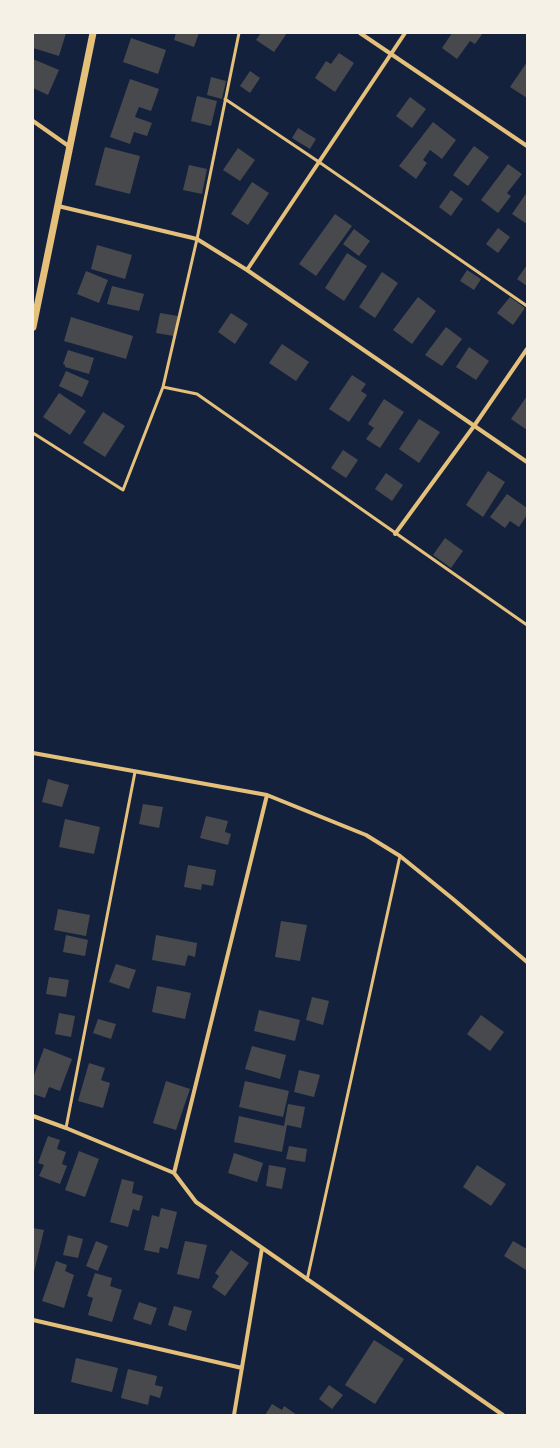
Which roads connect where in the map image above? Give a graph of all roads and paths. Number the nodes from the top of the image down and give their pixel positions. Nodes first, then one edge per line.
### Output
1 (94, 33) edge
2 (239, 33) edge
3 (360, 33) edge
4 (405, 33) edge
5 (390, 54) junction
6 (225, 99) junction
7 (33, 121) edge
8 (527, 146) edge
9 (70, 147) junction
10 (319, 162) junction
11 (58, 206) junction
12 (197, 239) junction
13 (247, 270) junction
14 (527, 306) edge
15 (33, 327) edge
16 (527, 349) edge
17 (163, 388) junction
18 (474, 426) junction
19 (33, 433) edge
20 (527, 462) edge
21 (395, 534) junction
22 (527, 625) edge
23 (33, 753) edge
24 (135, 772) junction
25 (267, 795) junction
26 (400, 856) junction
27 (527, 962) edge
28 (33, 1116) edge
29 (66, 1128) junction
30 (174, 1173) junction
31 (262, 1248) junction
32 (307, 1280) junction
33 (33, 1320) edge
34 (242, 1368) junction
35 (234, 1415) edge
36 (503, 1415) edge

1 - 9 street
2 - 6 lane
3 - 5 street
4 - 5 street
5 - 8 street
5 - 10 street
6 - 10 lane
6 - 12 lane
7 - 9 street
9 - 11 street
10 - 13 street
10 - 14 lane
11 - 12 street
11 - 15 street
12 - 13 street
12 - 17 lane
13 - 18 street
16 - 18 street
17 - 19 lane
17 - 21 lane
18 - 20 street
18 - 21 street
21 - 22 lane
23 - 24 street
24 - 25 street
24 - 29 lane
25 - 26 street
25 - 30 street
26 - 27 street
26 - 32 lane
28 - 29 street
29 - 30 street
30 - 31 street
31 - 32 street
31 - 34 street
32 - 36 street
33 - 34 street
34 - 35 street

